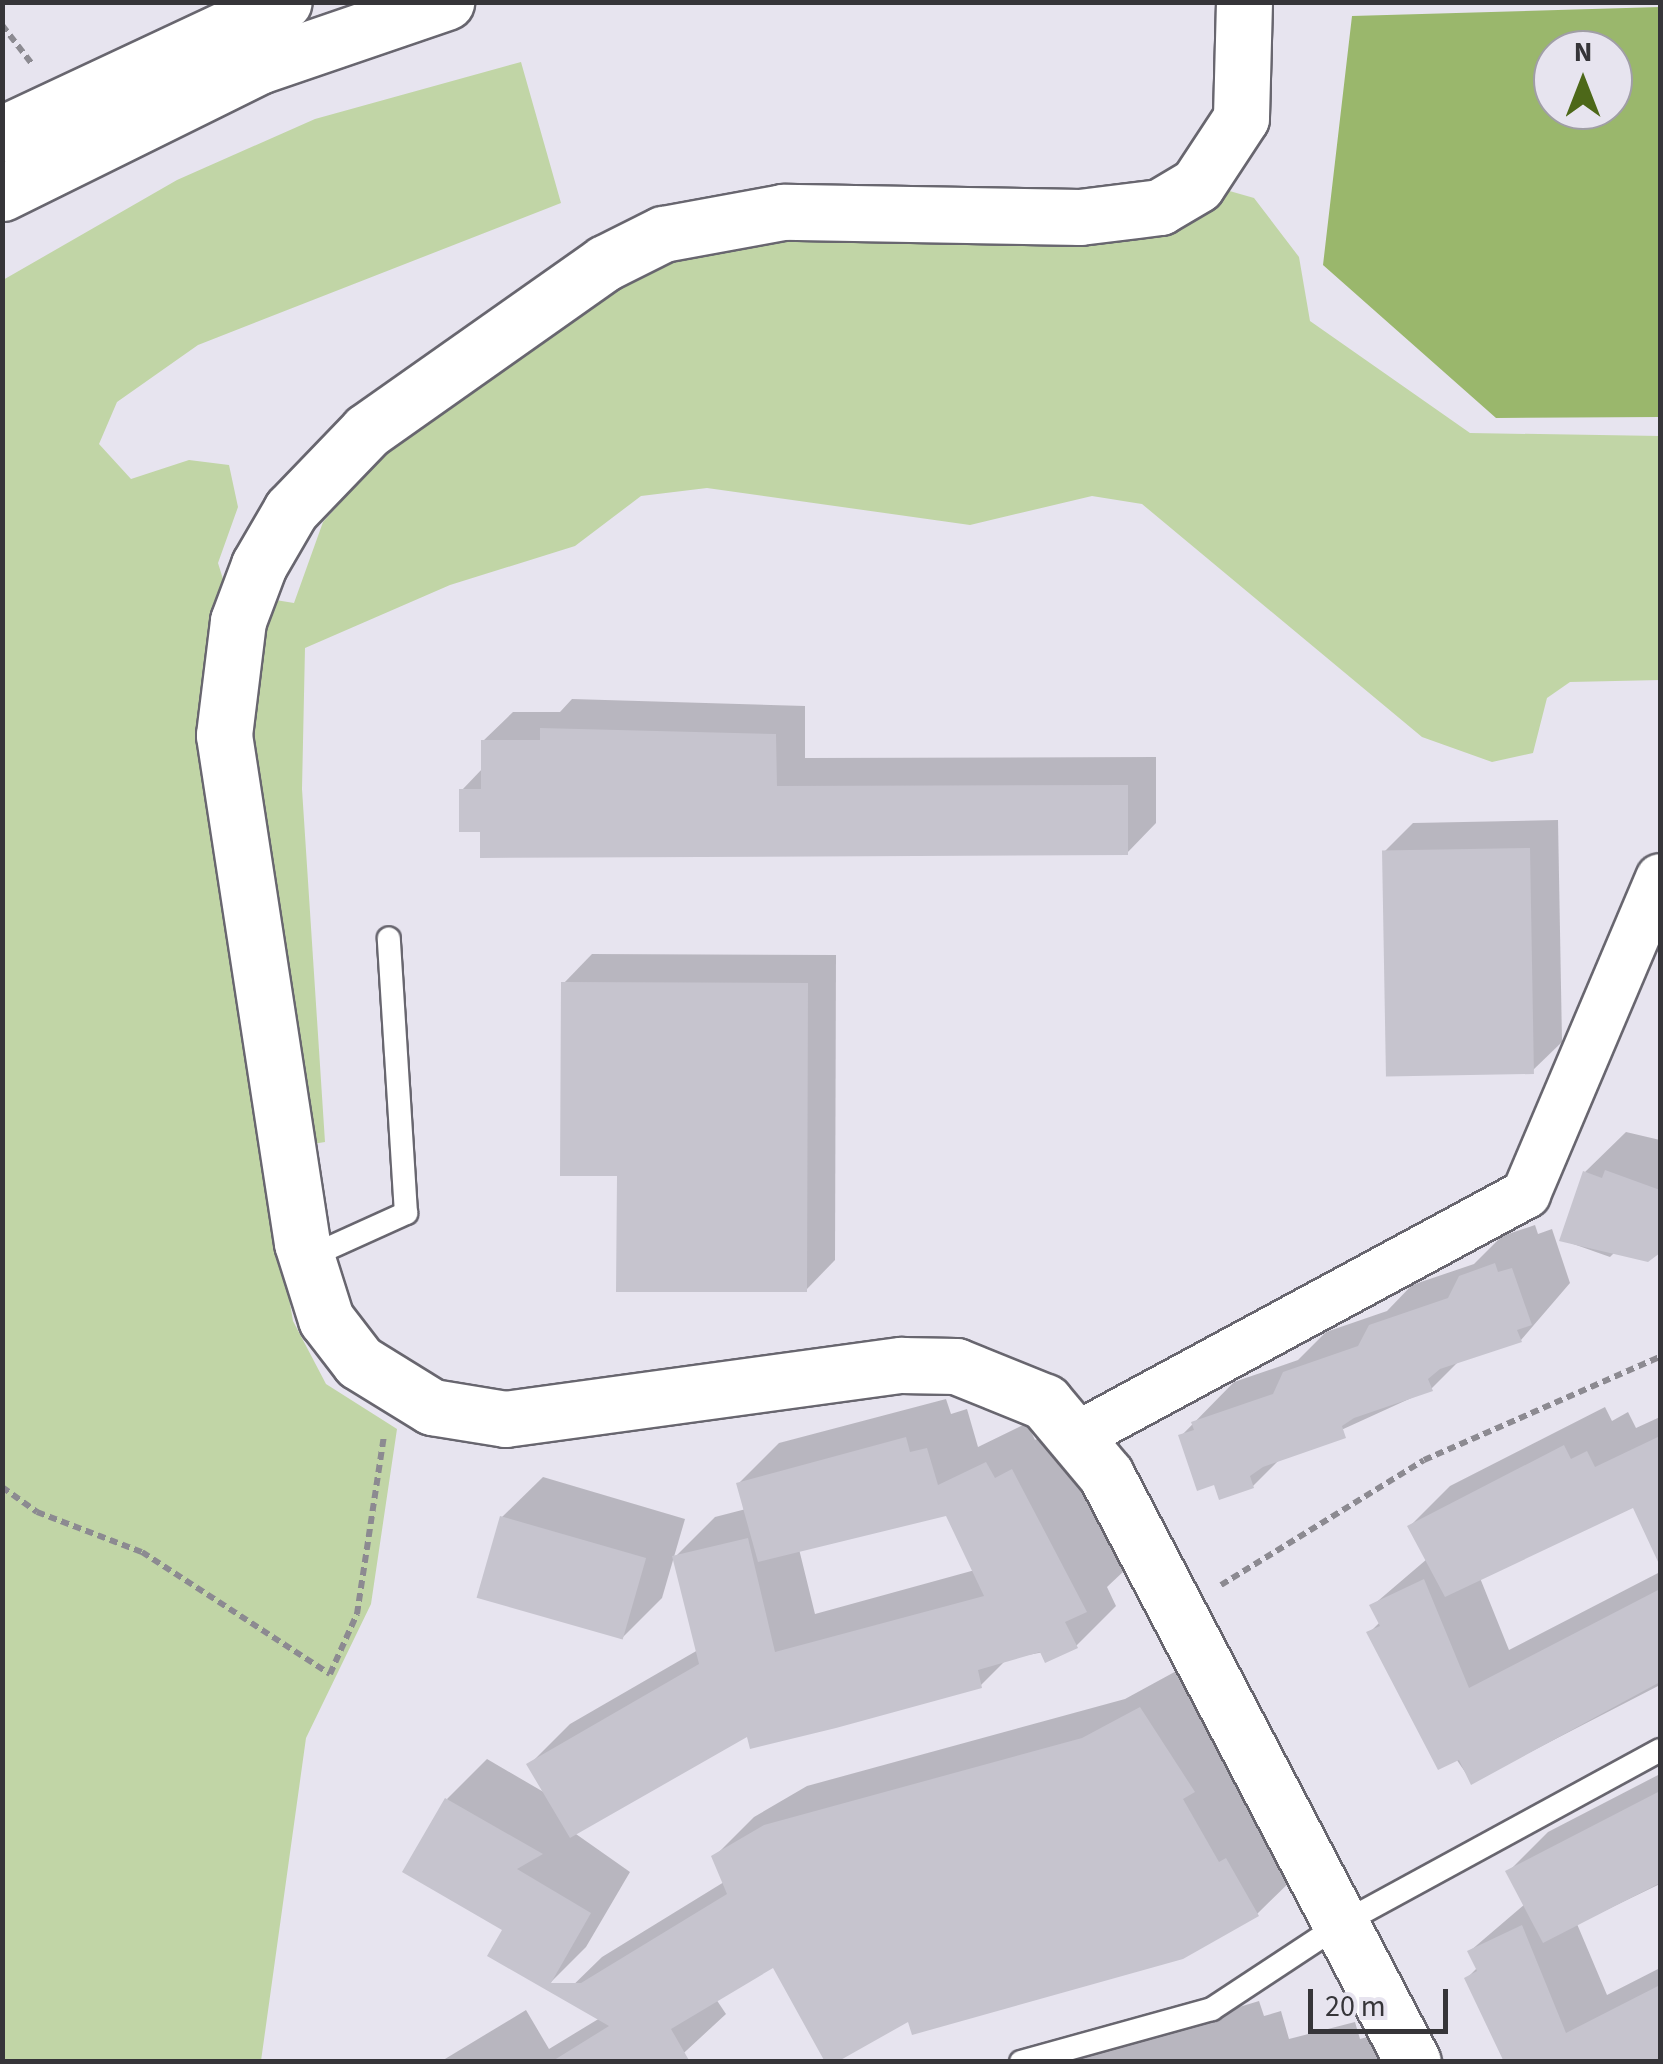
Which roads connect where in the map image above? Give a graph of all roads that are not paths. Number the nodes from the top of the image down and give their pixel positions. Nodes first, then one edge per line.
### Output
1 (284, 2) edge
2 (446, 2) edge
3 (1244, 2) edge
4 (2, 134) edge
5 (2, 193) edge
6 (1660, 878) edge
7 (389, 939) dead end
8 (307, 1258) junction
9 (1081, 1434) junction
10 (1660, 1750) edge
11 (1341, 1924) junction
12 (1020, 2062) edge
13 (1413, 2062) edge

1 - 4 street
2 - 5 street
3 - 8 street
6 - 9 street
7 - 8 lane
8 - 9 street
9 - 11 street
10 - 11 lane
11 - 12 lane
11 - 13 street

